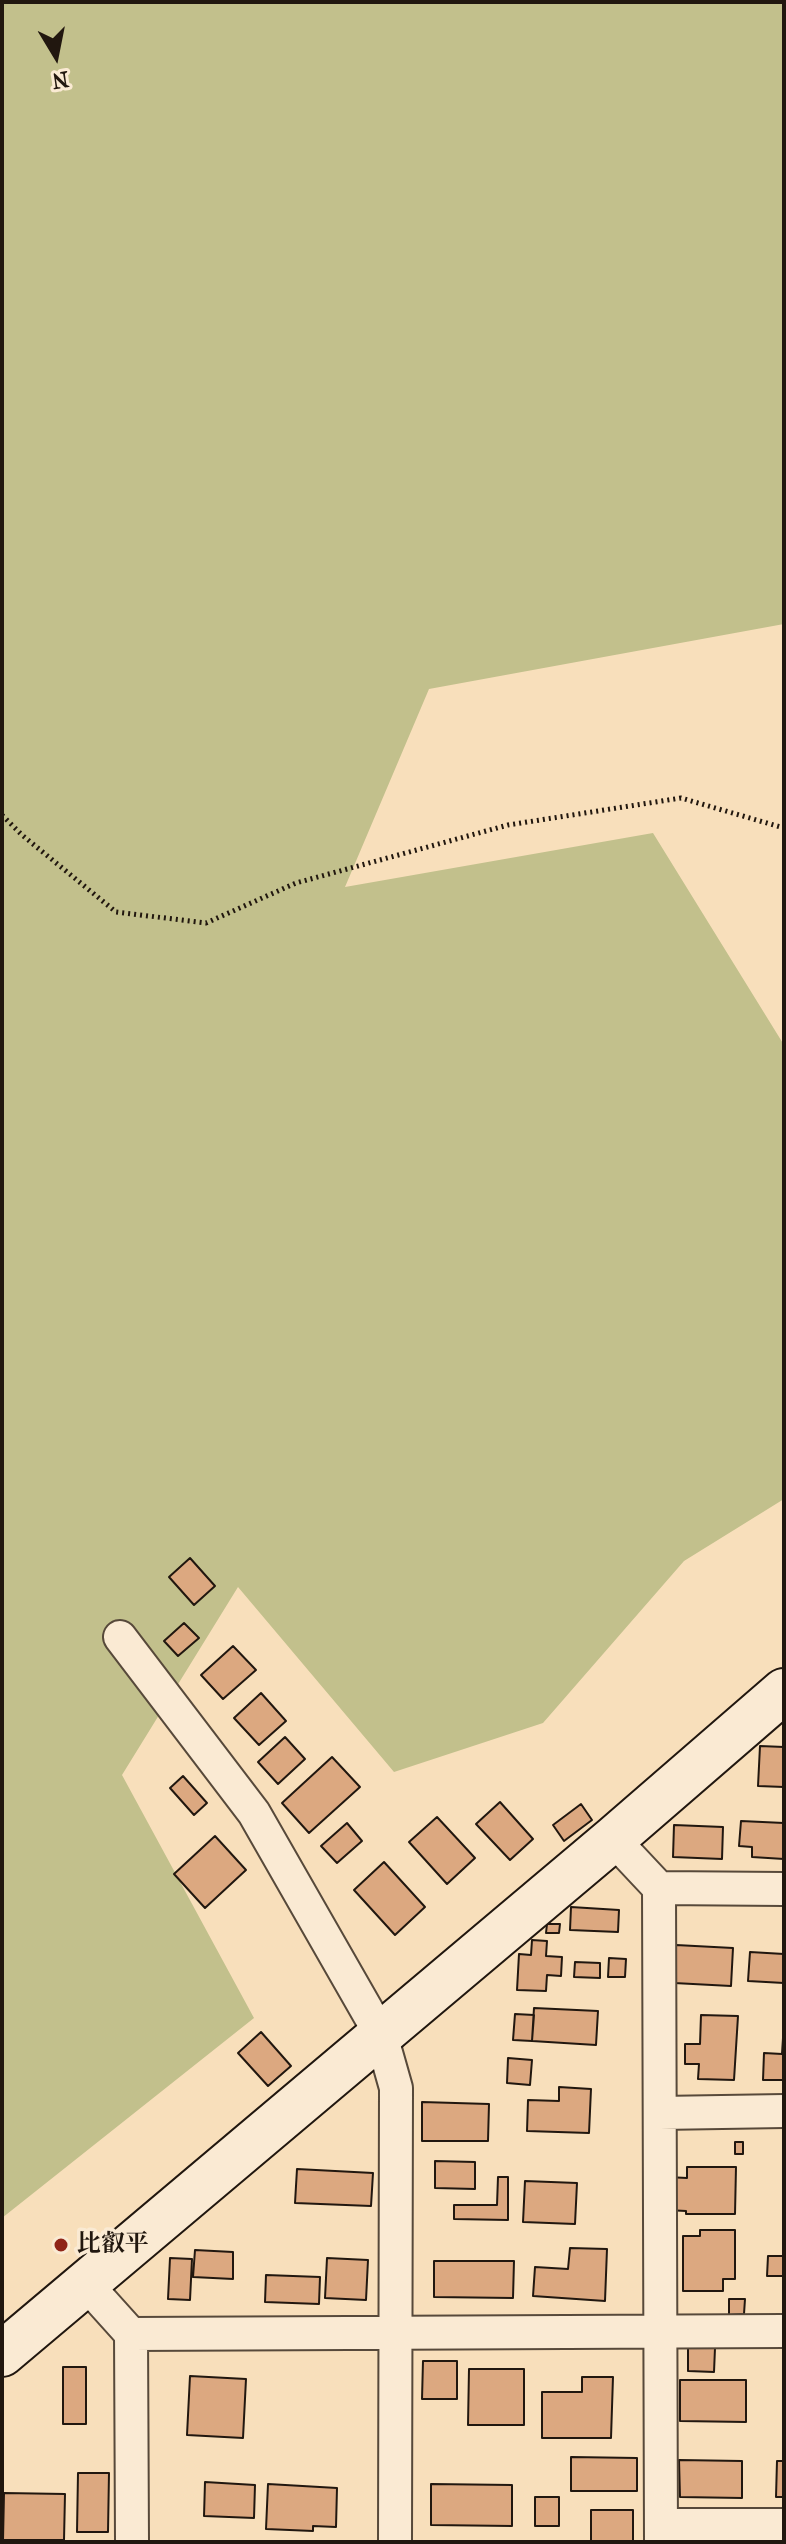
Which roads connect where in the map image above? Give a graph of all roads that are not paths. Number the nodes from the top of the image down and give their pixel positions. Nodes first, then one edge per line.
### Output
1 (120, 1637) dead end
2 (784, 1691) edge
3 (613, 1839) junction
4 (659, 1888) junction
5 (784, 1889) edge
6 (381, 2035) junction
7 (784, 2111) edge
8 (660, 2113) junction
9 (86, 2284) junction
10 (660, 2331) junction
11 (784, 2331) edge
12 (394, 2333) junction
13 (131, 2334) junction
14 (2, 2354) edge
15 (784, 2525) edge
16 (661, 2534) edge
17 (132, 2542) edge
18 (395, 2542) edge

1 - 6 street
2 - 3 street
3 - 4 street
3 - 6 street
4 - 5 street
4 - 8 street
6 - 9 street
6 - 12 street
7 - 8 street
8 - 10 street
9 - 13 street
9 - 14 street
10 - 11 street
10 - 12 street
10 - 16 street
12 - 13 street
12 - 18 street
13 - 17 street
15 - 16 street

